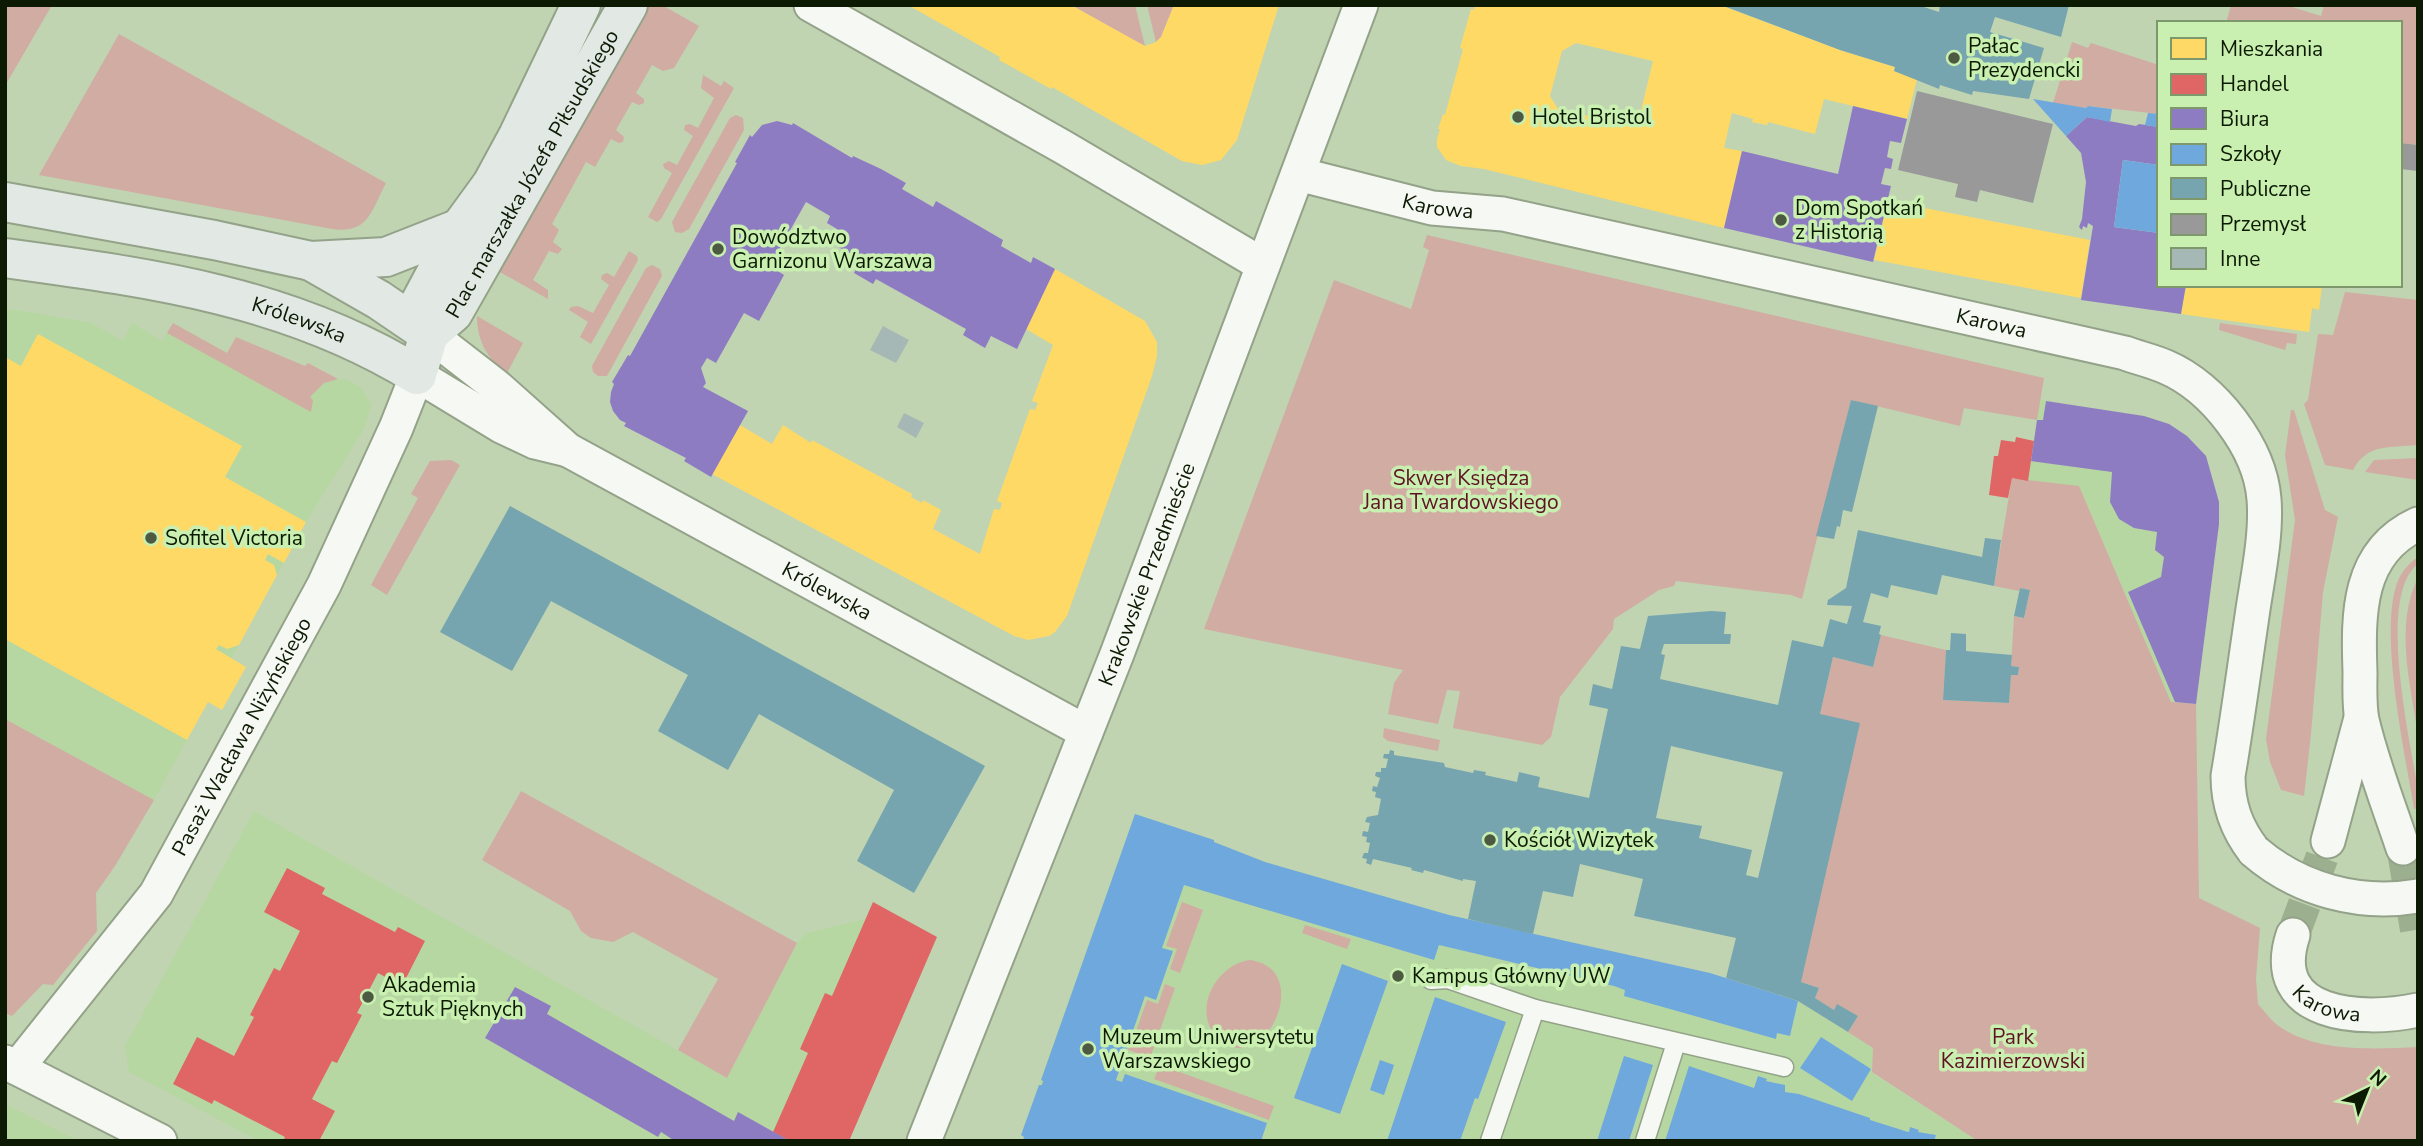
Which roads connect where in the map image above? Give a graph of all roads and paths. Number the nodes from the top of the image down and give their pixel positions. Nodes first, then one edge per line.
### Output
1 (581, 5) edge
2 (628, 5) edge
3 (811, 5) edge
4 (1361, 5) edge
5 (1298, 174) junction
6 (5, 202) edge
7 (460, 228) junction
8 (5, 258) edge
9 (311, 261) junction
10 (1263, 265) junction
11 (429, 334) junction
12 (417, 375) junction
13 (568, 450) junction
14 (2418, 524) edge
15 (2361, 718) junction
16 (1086, 732) junction
17 (2328, 841) tunnel mouth
18 (2403, 848) tunnel mouth
19 (2418, 896) edge
20 (2293, 935) tunnel mouth
21 (1431, 980) dead end
22 (1535, 1009) junction
23 (2418, 1010) edge
24 (1676, 1043) junction
25 (11, 1065) edge
26 (1784, 1067) dead end
27 (160, 1141) edge
28 (924, 1141) edge
29 (1490, 1141) edge
30 (1645, 1141) edge

1 - 7 street, Plac marszałka Józefa Piłsudskiego
2 - 11 street, Plac marszałka Józefa Piłsudskiego
3 - 10 street
4 - 5 street, Krakowskie Przedmieście
5 - 10 street, Krakowskie Przedmieście
5 - 19 street, Karowa, bridge
6 - 9 street
7 - 9 street
7 - 11 street, Plac marszałka Józefa Piłsudskiego
8 - 12 street, Królewska
9 - 11 street
10 - 16 street, Krakowskie Przedmieście
11 - 12 street
11 - 13 street, Królewska
12 - 13 street, Królewska
12 - 25 street, Pasaż Wacława Niżyńskiego
13 - 16 street, Królewska
14 - 15 street
15 - 17 street
15 - 18 street
16 - 28 street, Krakowskie Przedmieście
20 - 23 street, Karowa
21 - 22 lane
22 - 24 lane
22 - 29 lane
24 - 26 lane
24 - 30 lane
25 - 27 street

